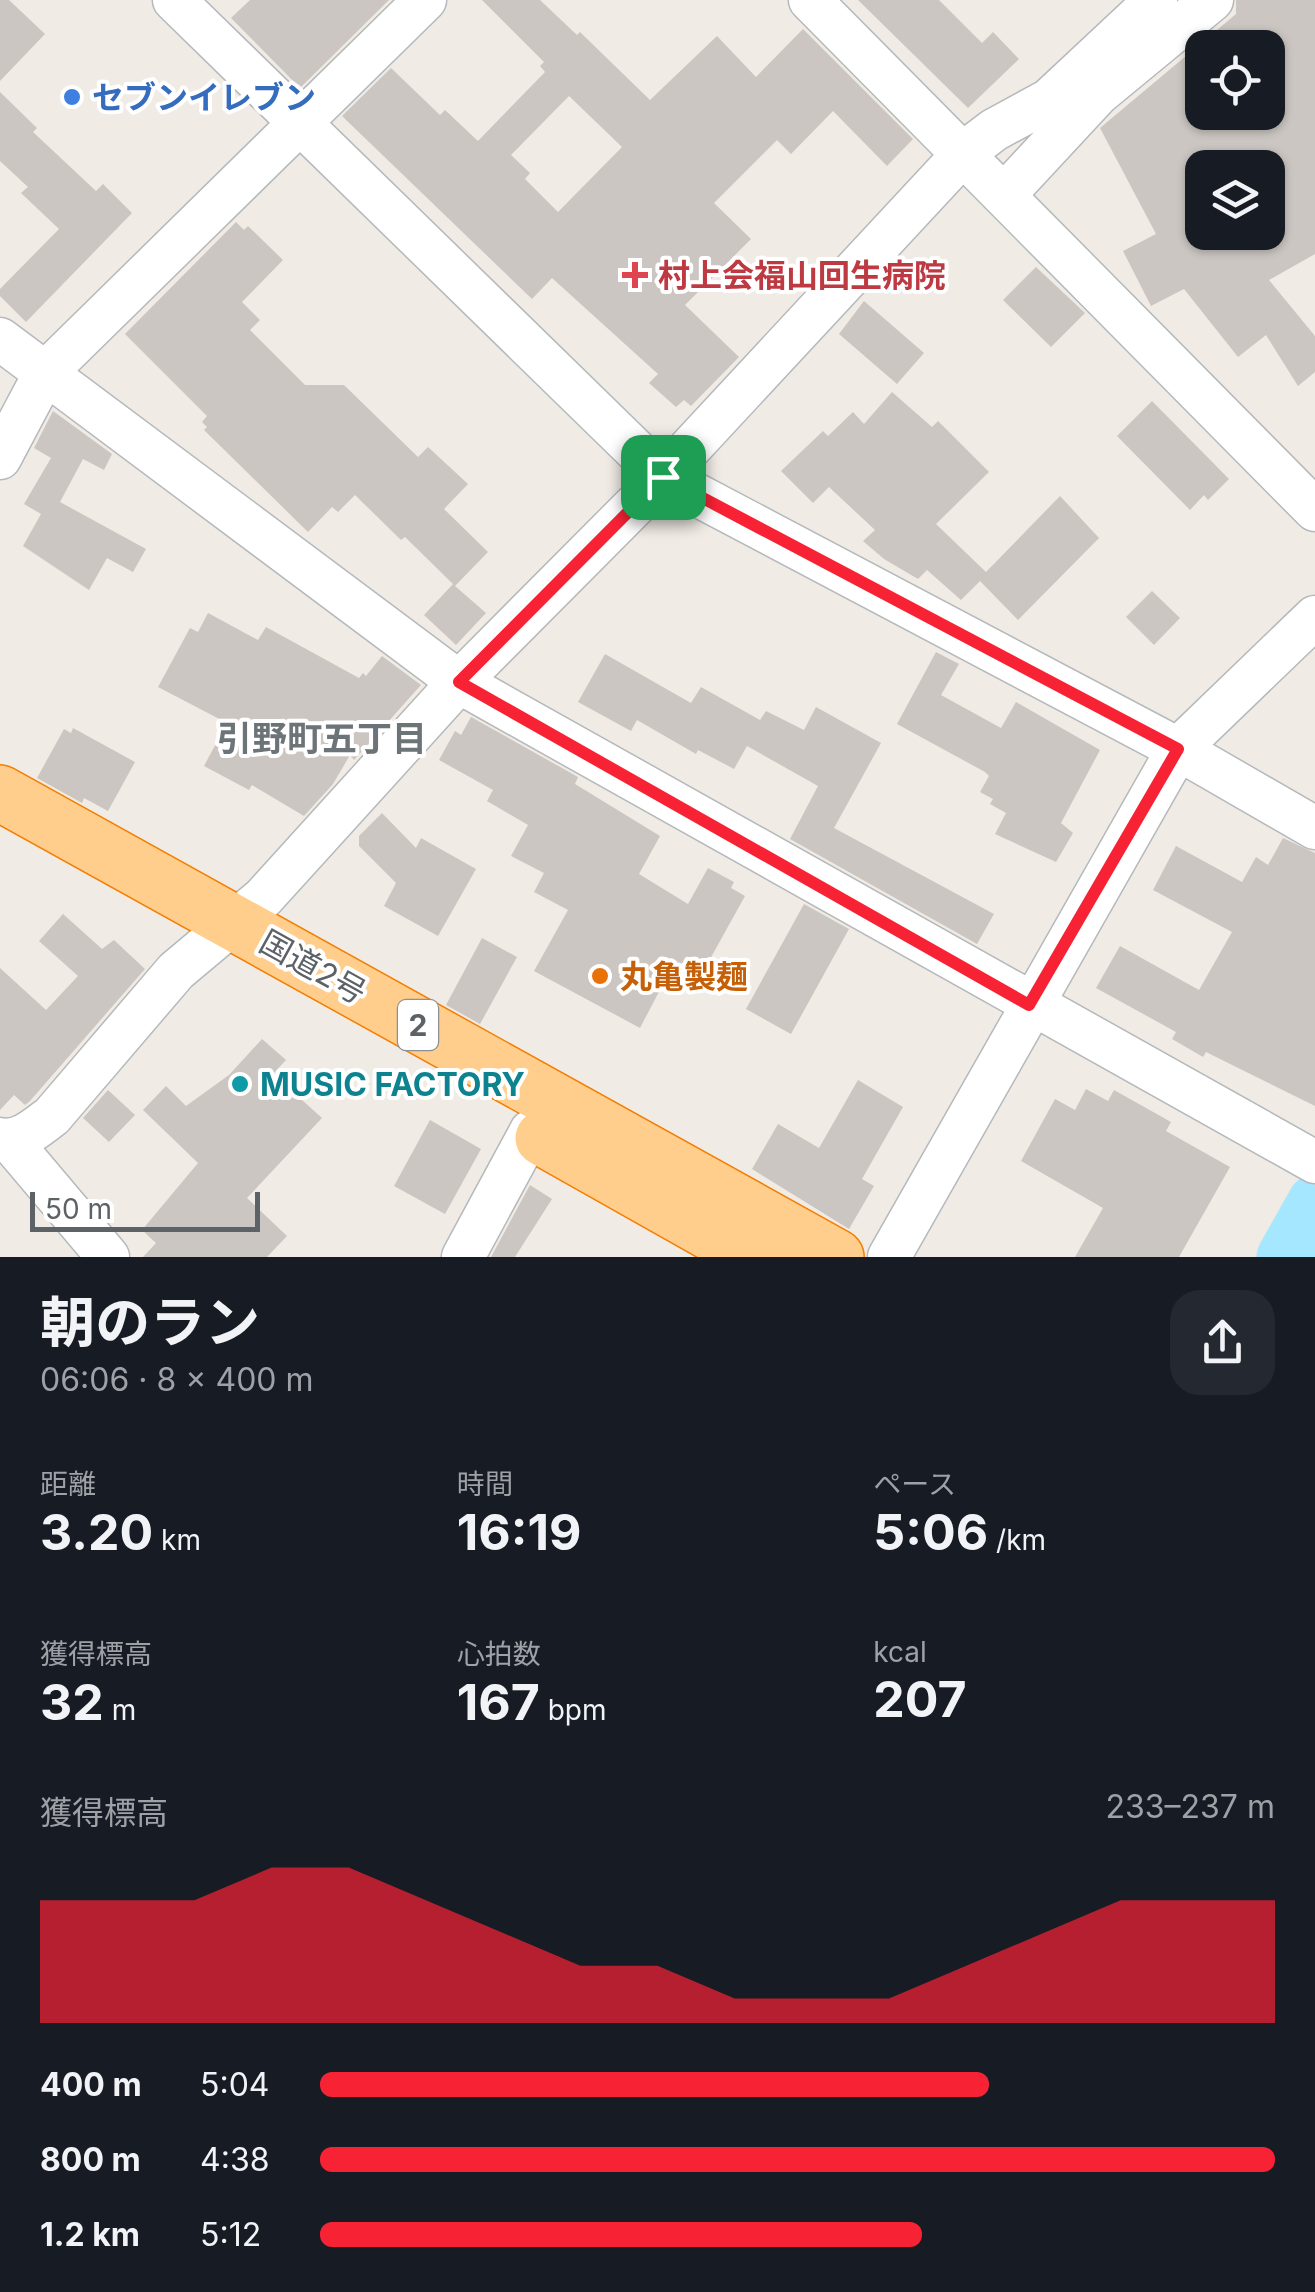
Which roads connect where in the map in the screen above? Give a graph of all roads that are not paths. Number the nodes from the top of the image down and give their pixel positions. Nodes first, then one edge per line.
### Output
1 (174, 0) edge
2 (425, 0) edge
3 (810, 0) edge
4 (1113, 0) edge
5 (1156, 0) edge
6 (1212, 0) edge
7 (301, 123) junction
8 (979, 141) junction
9 (1006, 193) junction
10 (0, 339) edge
11 (46, 373) junction
12 (0, 458) edge
13 (663, 477) junction
14 (1315, 510) edge
15 (1315, 616) edge
16 (459, 682) junction
17 (1178, 749) junction
18 (0, 793) edge
19 (1315, 828) edge
20 (0, 836) edge
21 (219, 935) junction
22 (1029, 1005) junction
23 (532, 1132) junction
24 (5, 1140) edge
25 (1313, 1155) edge
26 (108, 1257) edge
27 (462, 1257) edge
28 (754, 1257) edge
29 (836, 1257) edge
30 (888, 1257) edge

1 - 7 street
2 - 7 street
3 - 8 street
4 - 8 street
5 - 8 street
6 - 9 street
7 - 11 street
7 - 13 street
8 - 9 street
8 - 13 street
9 - 14 street
10 - 11 street
11 - 12 street
11 - 16 street
13 - 16 street
13 - 17 street
15 - 17 street
16 - 21 street
16 - 22 street
17 - 19 street
17 - 22 street
18 - 21 highway, 国道2号 / 2
20 - 21 highway, 国道2号 / 2
21 - 23 highway, 国道2号 / 2
21 - 24 street
21 - 29 highway, 国道2号 / 2
22 - 25 street
22 - 30 street
23 - 27 street
23 - 28 highway, 国道2号 / 2
24 - 26 street

